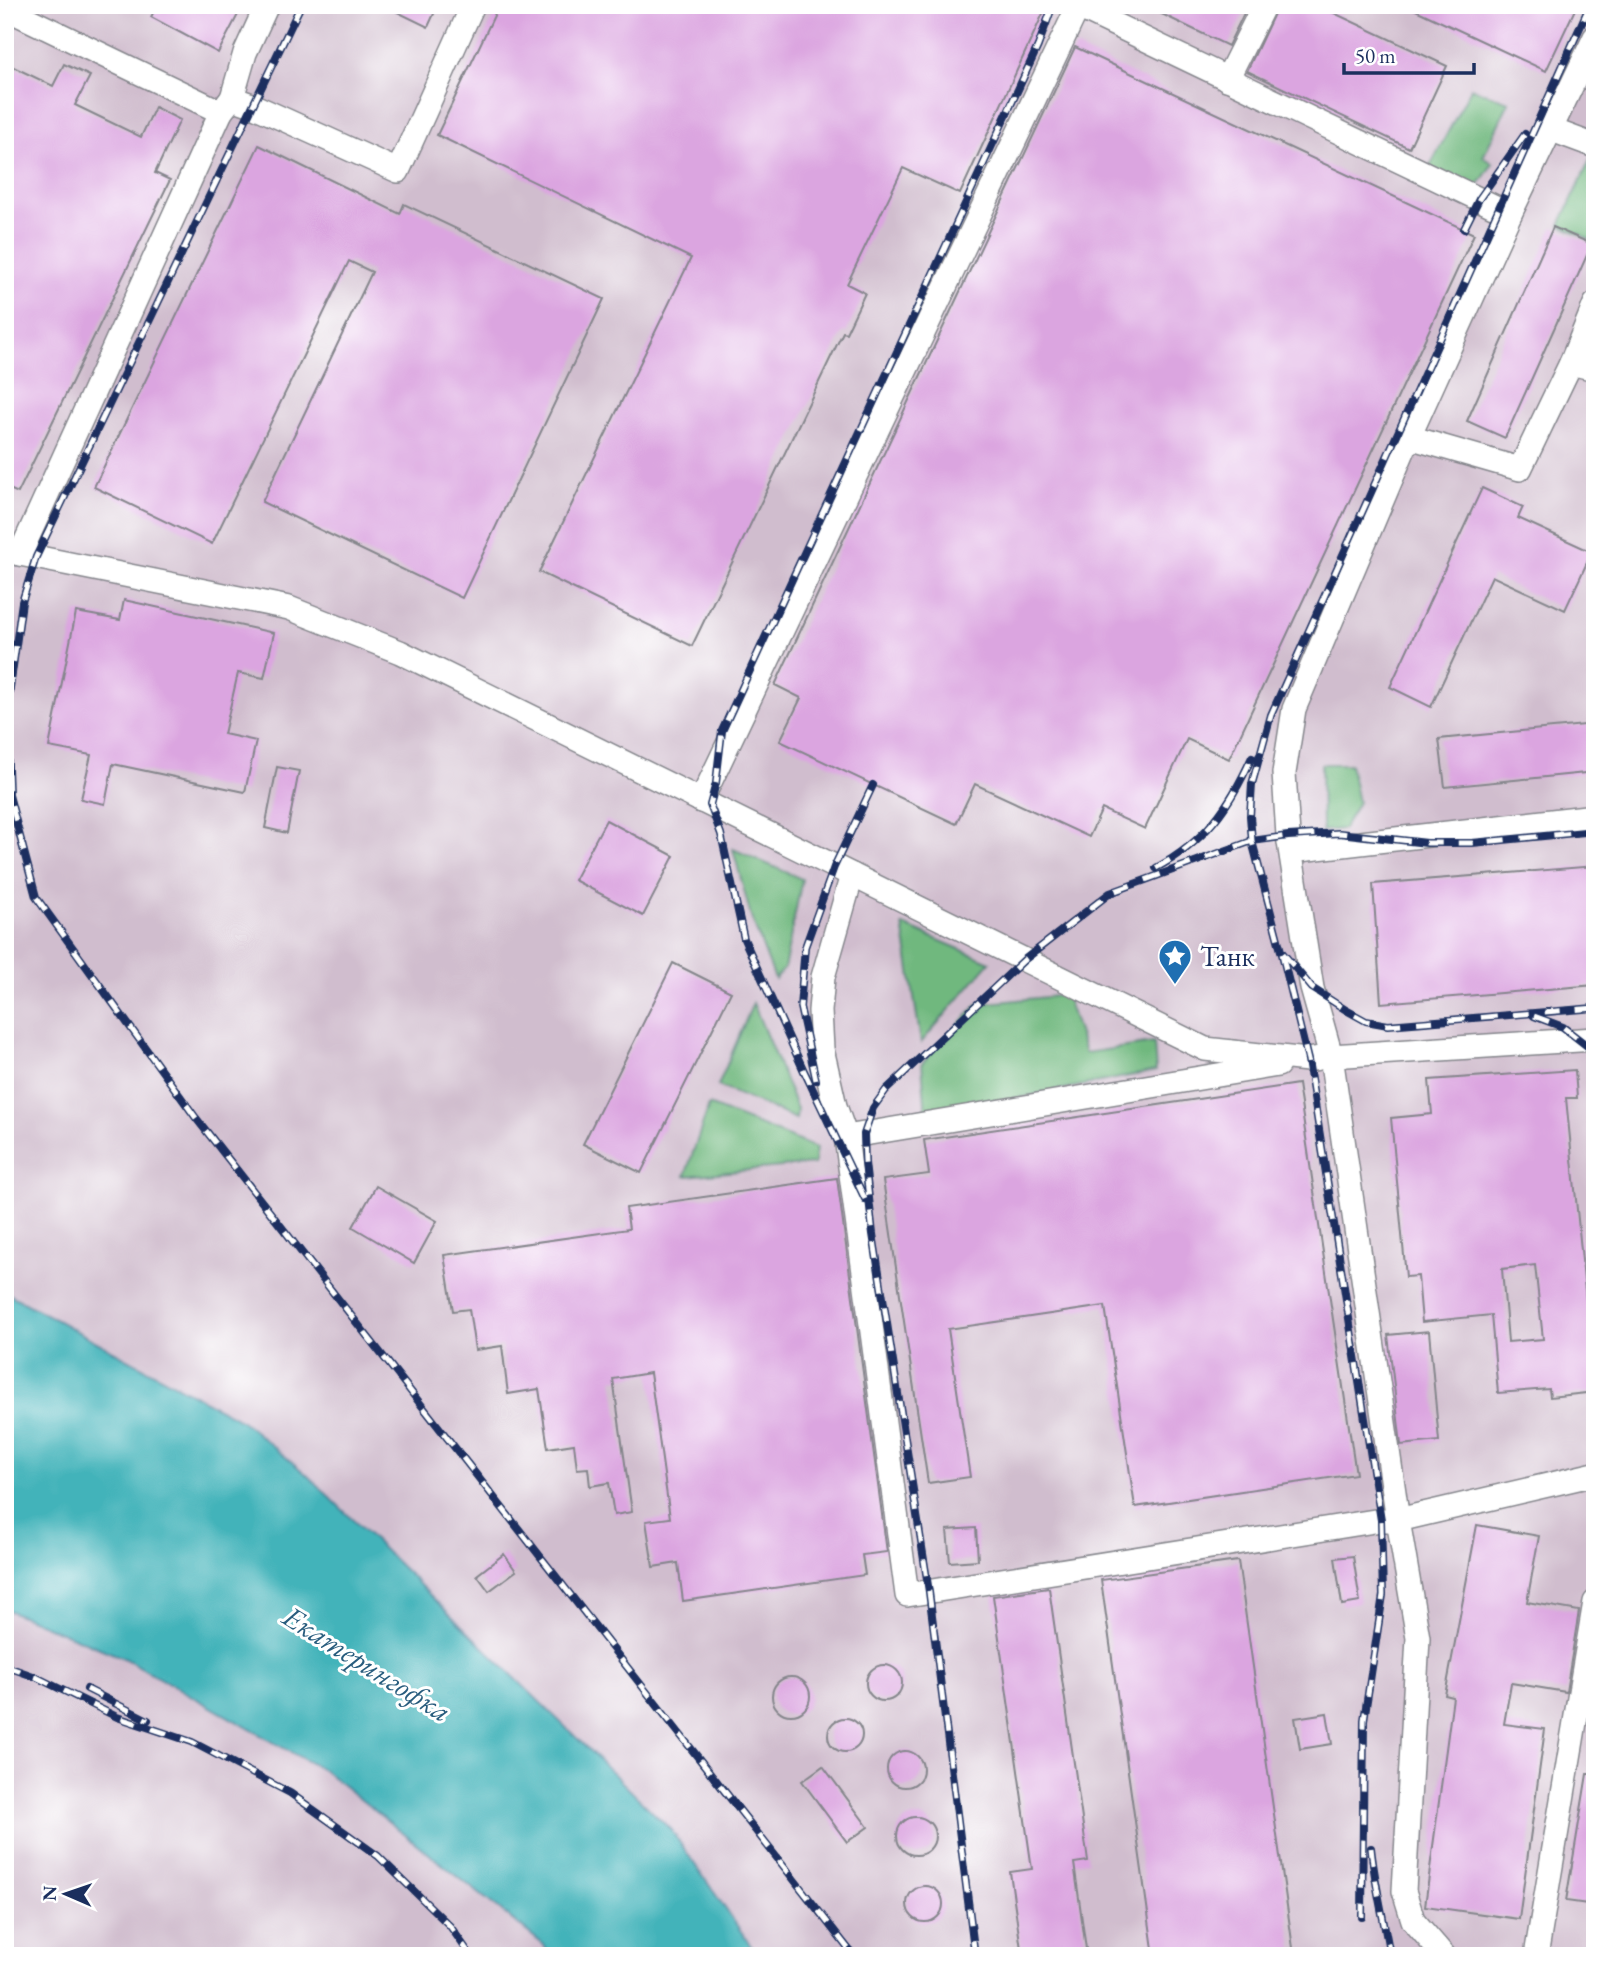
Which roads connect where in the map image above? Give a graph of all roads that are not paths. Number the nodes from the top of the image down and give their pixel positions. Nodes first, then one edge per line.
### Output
1 (267, 5) edge
2 (474, 5) edge
3 (1264, 5) edge
4 (1077, 6) edge
5 (5, 8) edge
6 (1595, 37) edge
7 (1227, 79) junction
8 (227, 105) junction
9 (1552, 130) junction
10 (1595, 146) edge
11 (1510, 214) junction
12 (1595, 304) edge
13 (1571, 363) junction
14 (1595, 369) edge
15 (1409, 436) junction
16 (13, 553) edge
17 (701, 801) junction
18 (1595, 816) edge
19 (1291, 851) junction
20 (852, 875) junction
21 (1595, 1039) edge
22 (1320, 1058) junction
23 (846, 1137) junction
24 (1595, 1474) edge
25 (1398, 1520) junction
26 (1595, 1602) edge
27 (1444, 1956) edge
28 (1536, 1956) edge

1 - 8 lane
2 - 8 lane
3 - 7 lane
4 - 7 lane
4 - 17 lane
5 - 8 lane
6 - 9 lane
7 - 11 lane
8 - 16 lane
9 - 10 lane
9 - 11 lane
11 - 15 lane
12 - 13 lane
13 - 14 lane
13 - 15 lane
15 - 19 lane
16 - 17 lane
17 - 20 lane
18 - 19 lane
19 - 22 lane
20 - 22 lane
20 - 23 lane
21 - 22 lane
22 - 23 lane
22 - 25 lane
23 - 25 lane
24 - 25 lane
25 - 27 lane
26 - 28 lane

